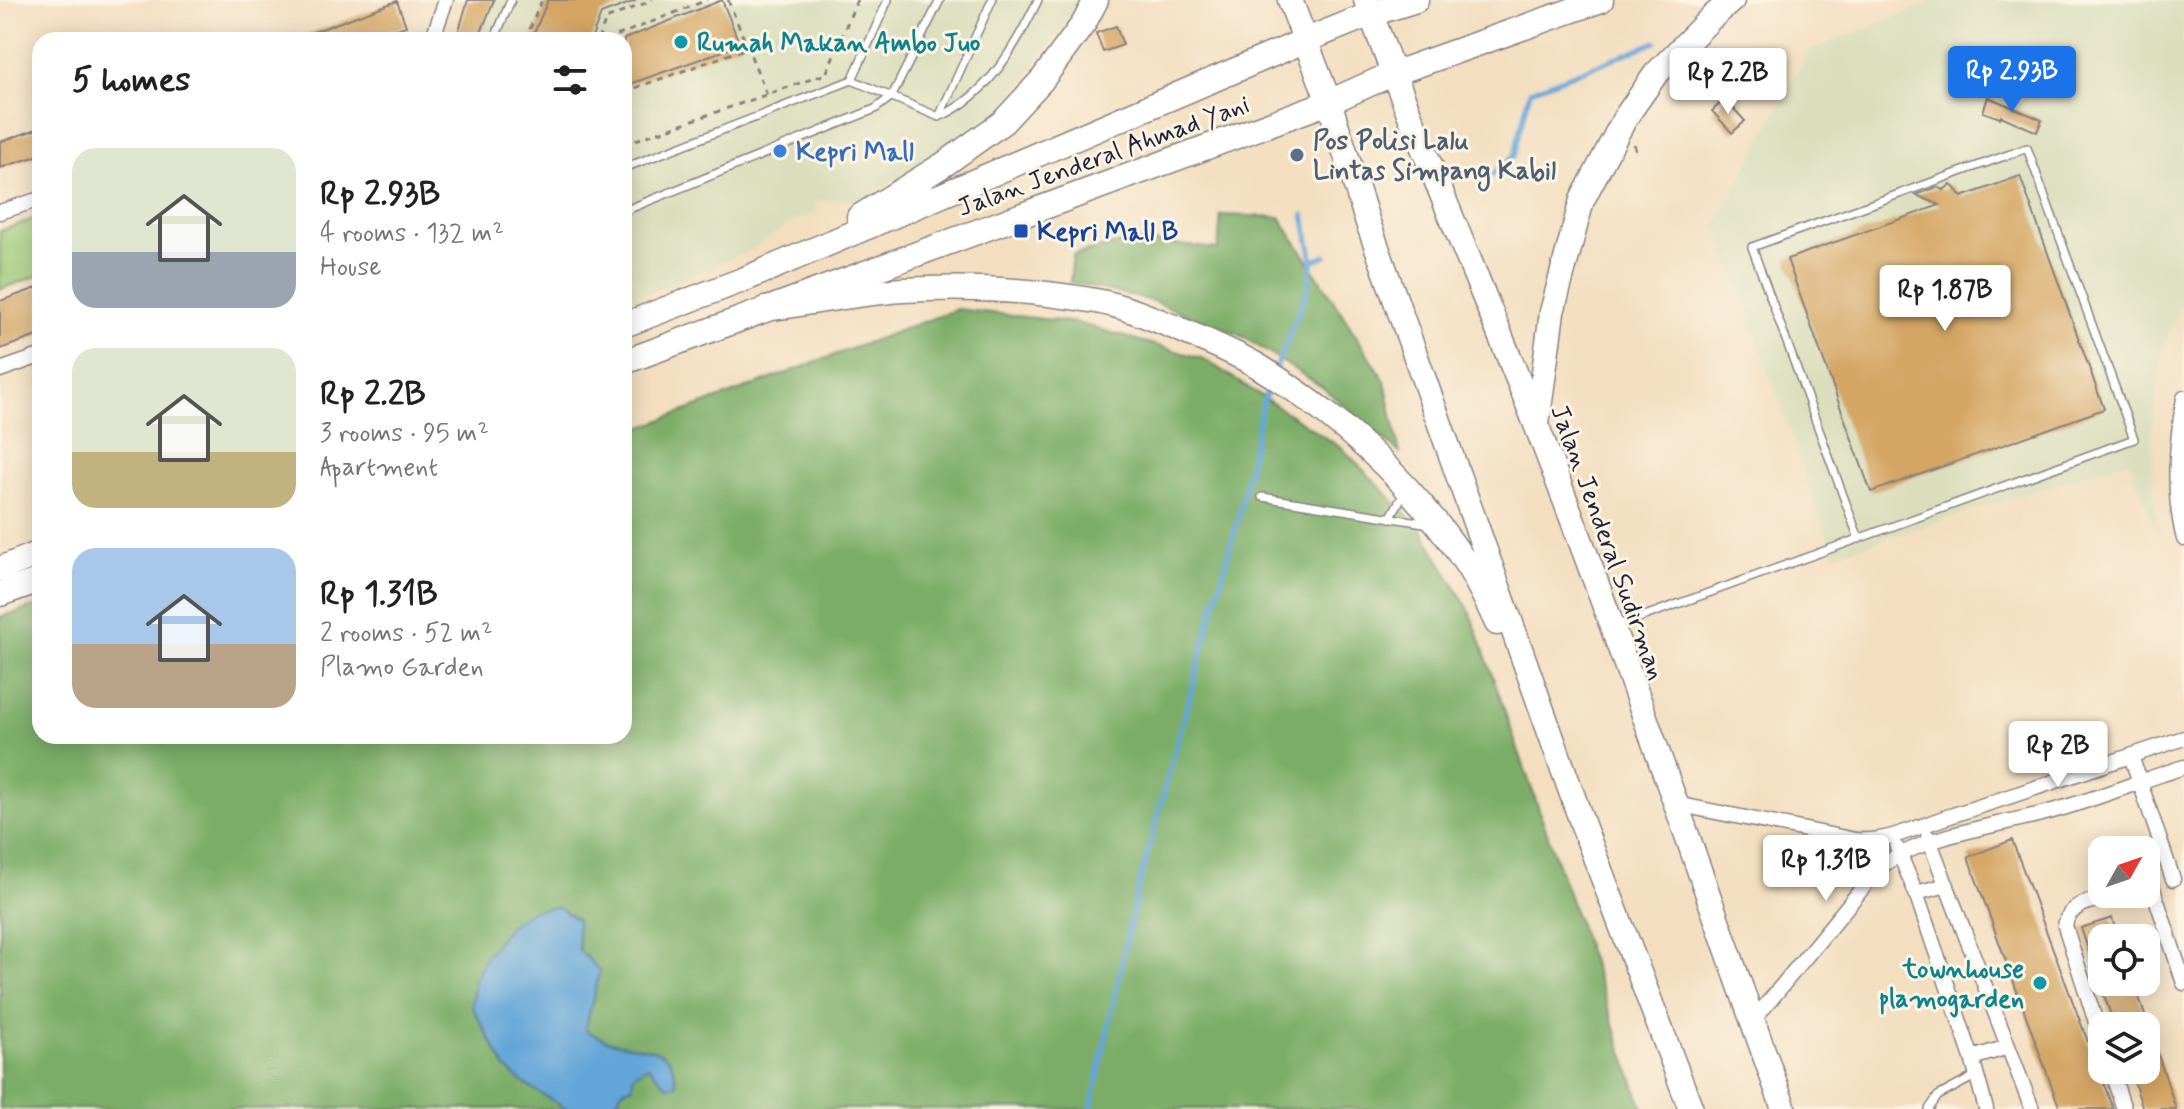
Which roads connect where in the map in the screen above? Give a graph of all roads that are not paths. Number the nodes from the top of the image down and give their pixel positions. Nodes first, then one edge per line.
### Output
1 (446, 0) edge
2 (511, 0) edge
3 (888, 0) edge
4 (940, 0) edge
5 (992, 0) edge
6 (1038, 0) edge
7 (1096, 0) edge
8 (1290, 0) edge
9 (1416, 0) edge
10 (1601, 0) edge
11 (1732, 0) edge
12 (1369, 7) edge
13 (435, 32) edge
14 (497, 32) edge
15 (1304, 41) junction
16 (1392, 74) junction
17 (852, 80) junction
18 (892, 96) junction
19 (1329, 102) junction
20 (939, 117) junction
21 (632, 165) edge
22 (32, 202) edge
23 (632, 208) edge
24 (0, 212) edge
25 (745, 279) junction
26 (765, 309) junction
27 (632, 322) edge
28 (632, 353) edge
29 (32, 359) edge
30 (0, 370) edge
31 (2184, 398) edge
32 (1537, 426) junction
33 (1407, 488) junction
34 (1262, 497) dead end
35 (1390, 518) junction
36 (1439, 526) junction
37 (1859, 539) junction
38 (2184, 539) edge
39 (32, 556) edge
40 (0, 569) edge
41 (32, 583) edge
42 (0, 594) edge
43 (1611, 629) junction
44 (2184, 738) edge
45 (2131, 756) junction
46 (2184, 767) edge
47 (2140, 781) junction
48 (1676, 804) junction
49 (1924, 825) junction
50 (1584, 828) junction
51 (1892, 837) junction
52 (1931, 843) junction
53 (1900, 854) junction
54 (2179, 878) edge
55 (1947, 885) junction
56 (1916, 893) junction
57 (2088, 903) edge
58 (2157, 908) edge
59 (2184, 983) edge
60 (2093, 1012) edge
61 (1752, 1022) junction
62 (2008, 1047) junction
63 (1972, 1058) junction
64 (1977, 1075) junction
65 (2116, 1084) edge
66 (1691, 1109) edge
67 (1784, 1109) edge
68 (1929, 1109) edge
69 (1986, 1109) edge
70 (2032, 1109) edge
71 (2124, 1109) edge

1 - 13 street
2 - 14 lane
3 - 17 lane
4 - 18 lane
5 - 20 lane
6 - 20 lane
7 - 25 highway
8 - 15 highway
9 - 12 highway, Jalan Jenderal Ahmad Yani
10 - 16 highway, Jalan Jenderal Ahmad Yani
11 - 32 highway
12 - 15 highway, Jalan Jenderal Ahmad Yani
12 - 16 highway, Jalan Jenderal Sudirman
15 - 19 highway
15 - 25 highway, Jalan Jenderal Ahmad Yani
16 - 19 highway, Jalan Jenderal Ahmad Yani
16 - 32 highway, Jalan Jenderal Sudirman
17 - 18 lane
17 - 21 lane
18 - 20 lane
18 - 23 lane
19 - 26 highway, Jalan Jenderal Ahmad Yani
19 - 50 highway
22 - 24 street
25 - 27 highway, Jalan Jenderal Ahmad Yani
26 - 28 highway, Jalan Jenderal Ahmad Yani
26 - 33 highway
29 - 30 street
31 - 38 street
32 - 43 highway, Jalan Jenderal Sudirman
33 - 35 lane
33 - 36 highway
34 - 35 lane
35 - 36 lane
36 - 50 highway
37 - 37 lane
37 - 43 lane
39 - 40 highway
41 - 42 highway
43 - 48 highway, Jalan Jenderal Sudirman
44 - 45 street
45 - 47 street
45 - 49 street
46 - 47 street
47 - 52 street
47 - 54 street
48 - 51 street
48 - 61 highway, Jalan Jenderal Sudirman
49 - 51 street
49 - 52 street
50 - 66 highway
51 - 53 street
52 - 53 street
52 - 55 street
53 - 56 street
53 - 61 street
55 - 56 street
55 - 62 street
56 - 63 street
57 - 60 street
58 - 59 street
61 - 67 highway, Jalan Jenderal Sudirman
62 - 63 street
62 - 70 street
63 - 64 street
64 - 68 lane
64 - 69 street
65 - 71 street

